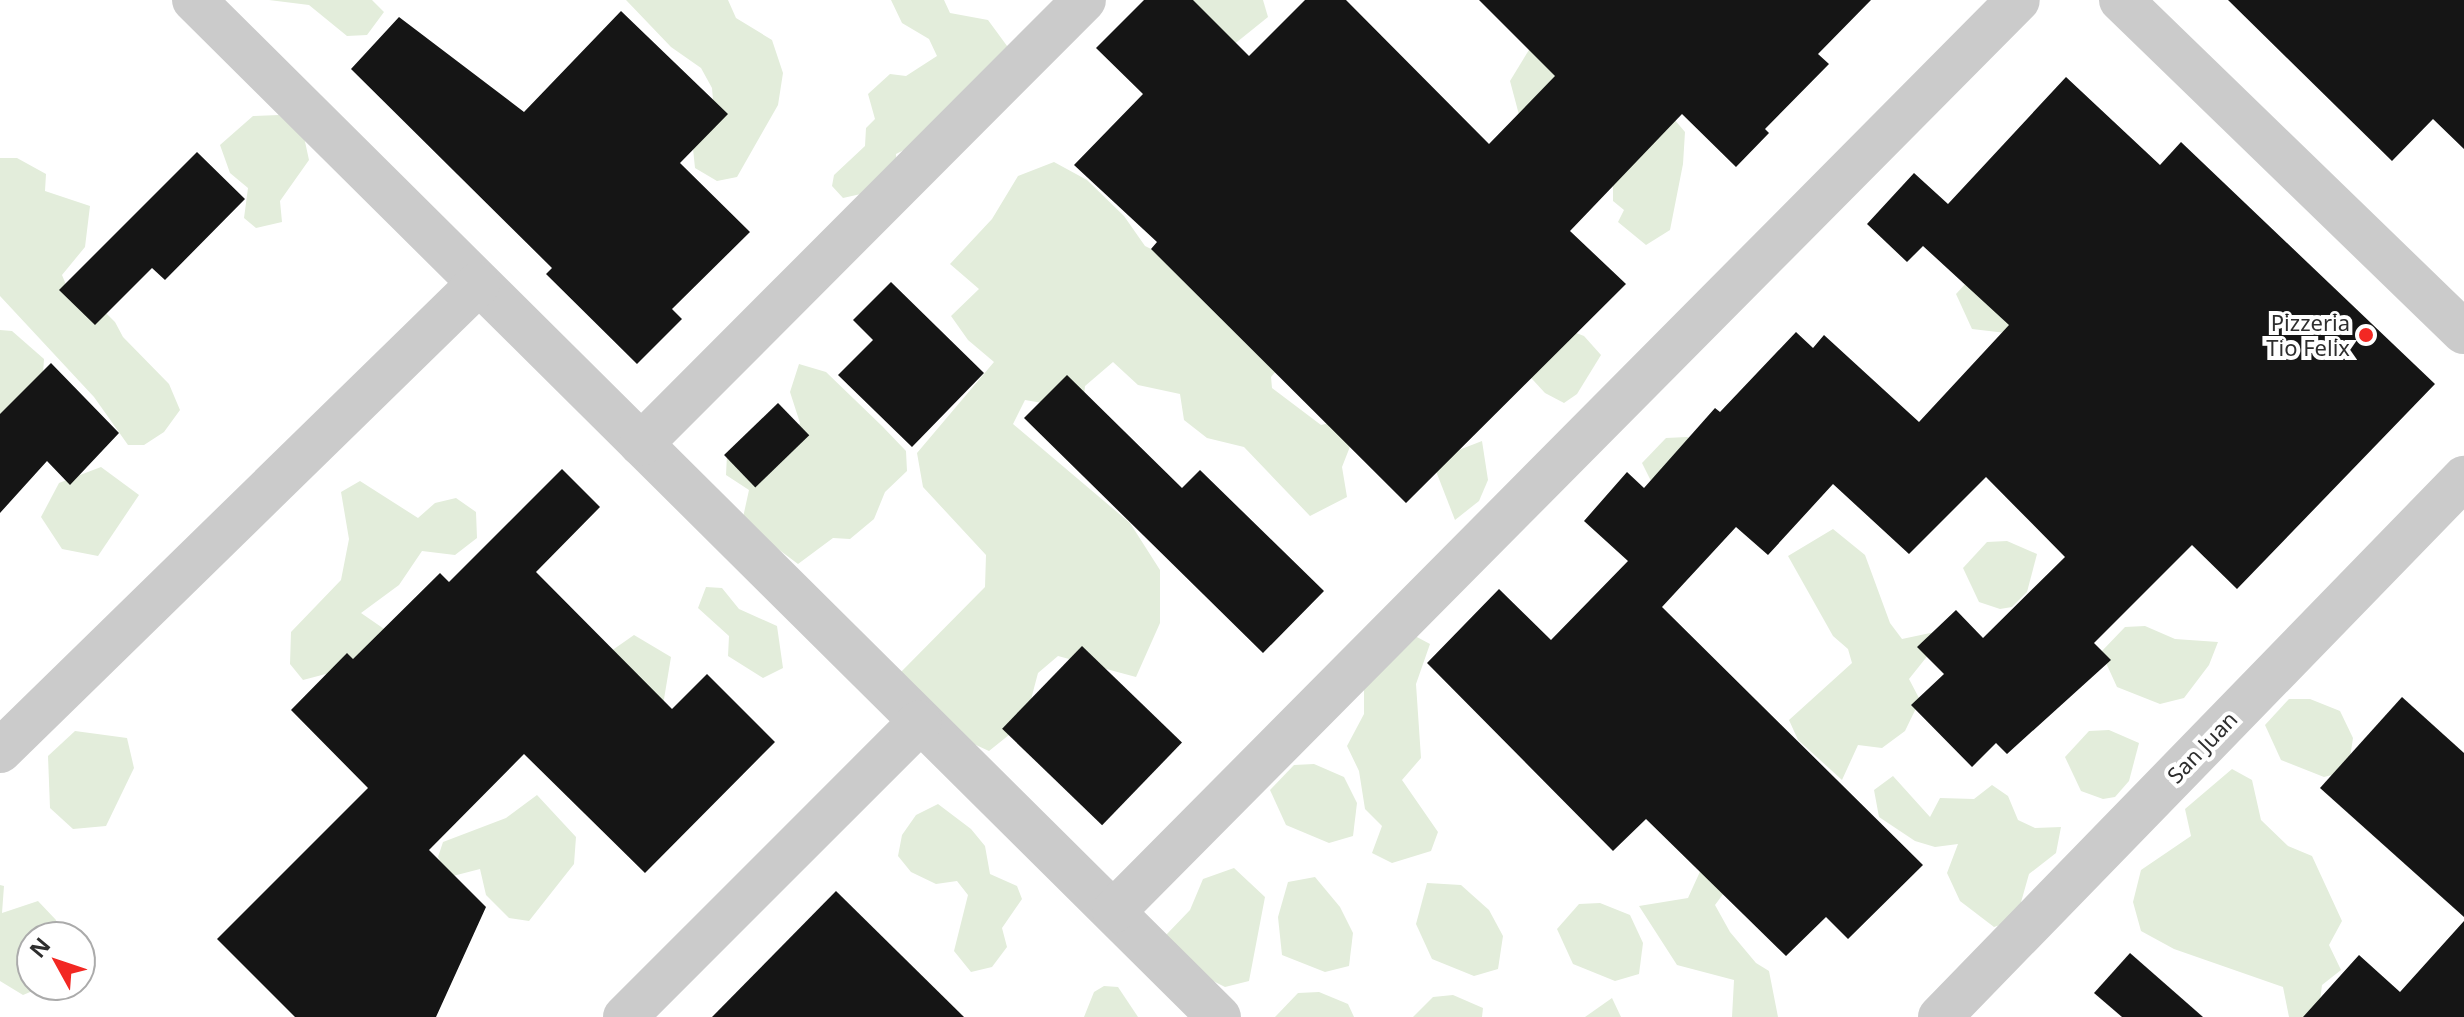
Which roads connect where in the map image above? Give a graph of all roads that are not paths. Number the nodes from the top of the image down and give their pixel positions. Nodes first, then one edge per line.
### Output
1 (194, 0) edge
2 (1084, 0) edge
3 (2018, 0) edge
4 (2121, 0) edge
5 (478, 284) junction
6 (2464, 332) edge
7 (641, 444) junction
8 (2464, 478) edge
9 (920, 722) junction
10 (0, 751) edge
11 (1114, 911) junction
12 (625, 1017) edge
13 (1219, 1017) edge
14 (1940, 1017) edge

1 - 5 street
2 - 7 street
3 - 11 street
4 - 6 street
5 - 7 street
5 - 10 street
7 - 9 street
8 - 14 street, San Juan
9 - 11 street
9 - 12 street
11 - 13 street

